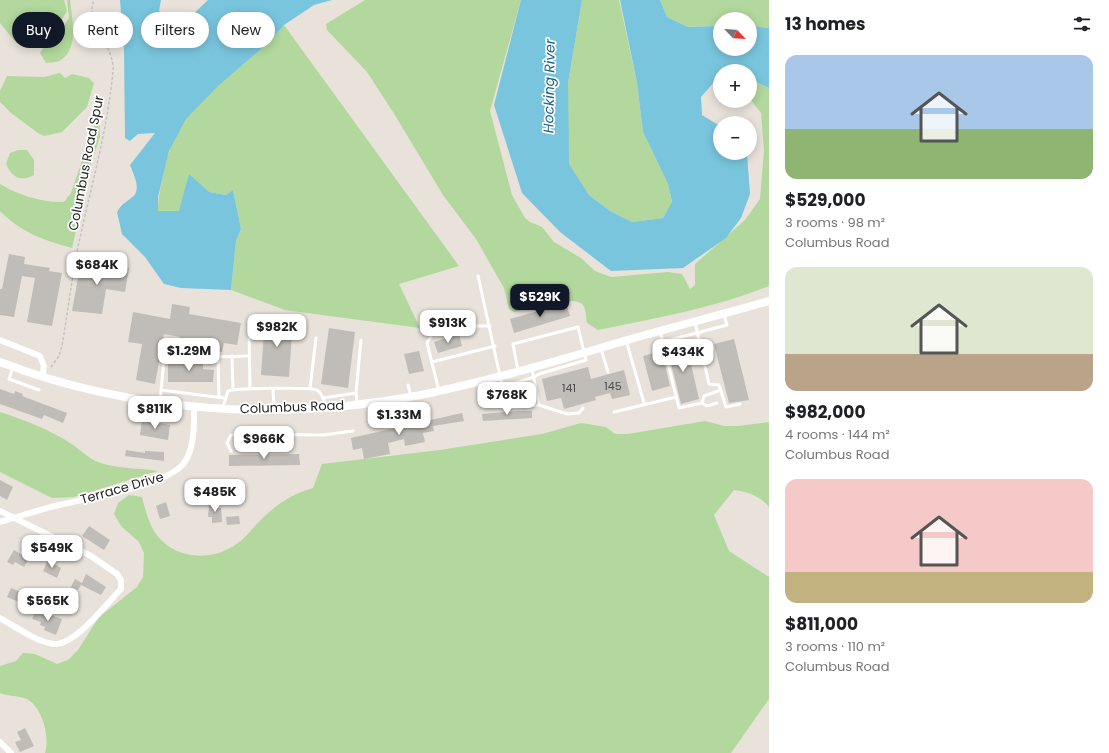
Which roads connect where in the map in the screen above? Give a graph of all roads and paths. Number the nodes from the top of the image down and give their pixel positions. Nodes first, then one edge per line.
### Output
1 (94, 0) edge
2 (478, 276) dead end
3 (769, 301) edge
4 (724, 314) junction
5 (695, 322) junction
6 (490, 326) junction
7 (249, 330) dead end
8 (660, 332) junction
9 (698, 333) junction
10 (316, 338) dead end
11 (0, 340) edge
12 (361, 340) dead end
13 (626, 340) junction
14 (662, 342) junction
15 (174, 346) dead end
16 (495, 346) junction
17 (601, 348) junction
18 (193, 351) dead end
19 (585, 353) junction
20 (232, 356) junction
21 (250, 356) junction
22 (218, 357) junction
23 (432, 362) junction
24 (0, 363) edge
25 (13, 367) junction
26 (532, 367) junction
27 (518, 371) junction
28 (608, 372) dead end
29 (502, 375) junction
30 (45, 377) junction
31 (534, 377) junction
32 (408, 385) dead end
33 (504, 387) junction
34 (310, 388) junction
35 (250, 389) junction
36 (273, 389) junction
37 (38, 390) dead end
38 (161, 390) junction
39 (233, 390) junction
40 (721, 390) junction
41 (439, 391) junction
42 (356, 393) junction
43 (484, 393) dead end
44 (411, 396) junction
45 (218, 397) junction
46 (676, 397) junction
47 (224, 398) junction
48 (323, 398) junction
49 (160, 402) junction
50 (644, 403) junction
51 (702, 403) junction
52 (717, 403) dead end
53 (357, 404) junction
54 (740, 404) dead end
55 (539, 405) junction
56 (194, 406) junction
57 (327, 407) junction
58 (223, 408) junction
59 (583, 408) dead end
60 (274, 409) junction
61 (614, 412) dead end
62 (352, 431) dead end
63 (231, 451) dead end
64 (0, 511) edge
65 (13, 518) junction
66 (0, 522) edge
67 (0, 618) edge
68 (0, 742) edge
69 (11, 753) edge

1 - 30 path, Columbus Road Spur
2 - 6 lane
3 - 4 main road, Columbus Road
4 - 5 main road, Columbus Road
4 - 9 lane
5 - 8 main road, Columbus Road
5 - 9 lane
6 - 16 lane
6 - 23 lane
7 - 21 lane
8 - 13 main road, Columbus Road
8 - 14 lane
9 - 14 lane
9 - 40 lane
10 - 34 lane
11 - 30 street
12 - 42 lane
13 - 17 main road, Columbus Road
13 - 50 lane
14 - 46 lane
15 - 38 lane
16 - 23 lane
16 - 29 lane
17 - 19 main road, Columbus Road
17 - 28 lane
18 - 22 lane
19 - 26 main road, Columbus Road
19 - 27 lane
19 - 31 lane
20 - 21 lane
20 - 22 lane
20 - 39 lane
21 - 35 lane
22 - 45 lane
23 - 41 lane
24 - 25 main road, Columbus Road
25 - 30 main road, Columbus Road
25 - 37 lane
26 - 27 main road, Columbus Road
26 - 31 lane
27 - 29 main road, Columbus Road
29 - 33 lane
29 - 41 main road, Columbus Road
30 - 49 main road, Columbus Road
31 - 33 lane
31 - 55 lane
32 - 44 lane
33 - 43 lane
33 - 55 lane
34 - 36 lane
34 - 48 lane
35 - 36 lane
35 - 39 lane
36 - 60 lane
38 - 45 lane
38 - 49 lane
39 - 47 lane
40 - 51 lane
40 - 54 lane
41 - 44 main road, Columbus Road
42 - 48 lane
42 - 53 lane
44 - 53 main road, Columbus Road
45 - 47 lane
46 - 50 lane
46 - 51 lane
47 - 58 lane
48 - 57 lane
49 - 56 main road, Columbus Road
50 - 61 lane
51 - 52 lane
53 - 57 main road, Columbus Road
55 - 59 lane
56 - 58 main road, Columbus Road
56 - 65 street, Terrace Drive
57 - 60 main road, Columbus Road
58 - 60 main road, Columbus Road
62 - 63 lane
64 - 65 street
65 - 66 street, Terrace Drive
65 - 67 street
68 - 69 street

